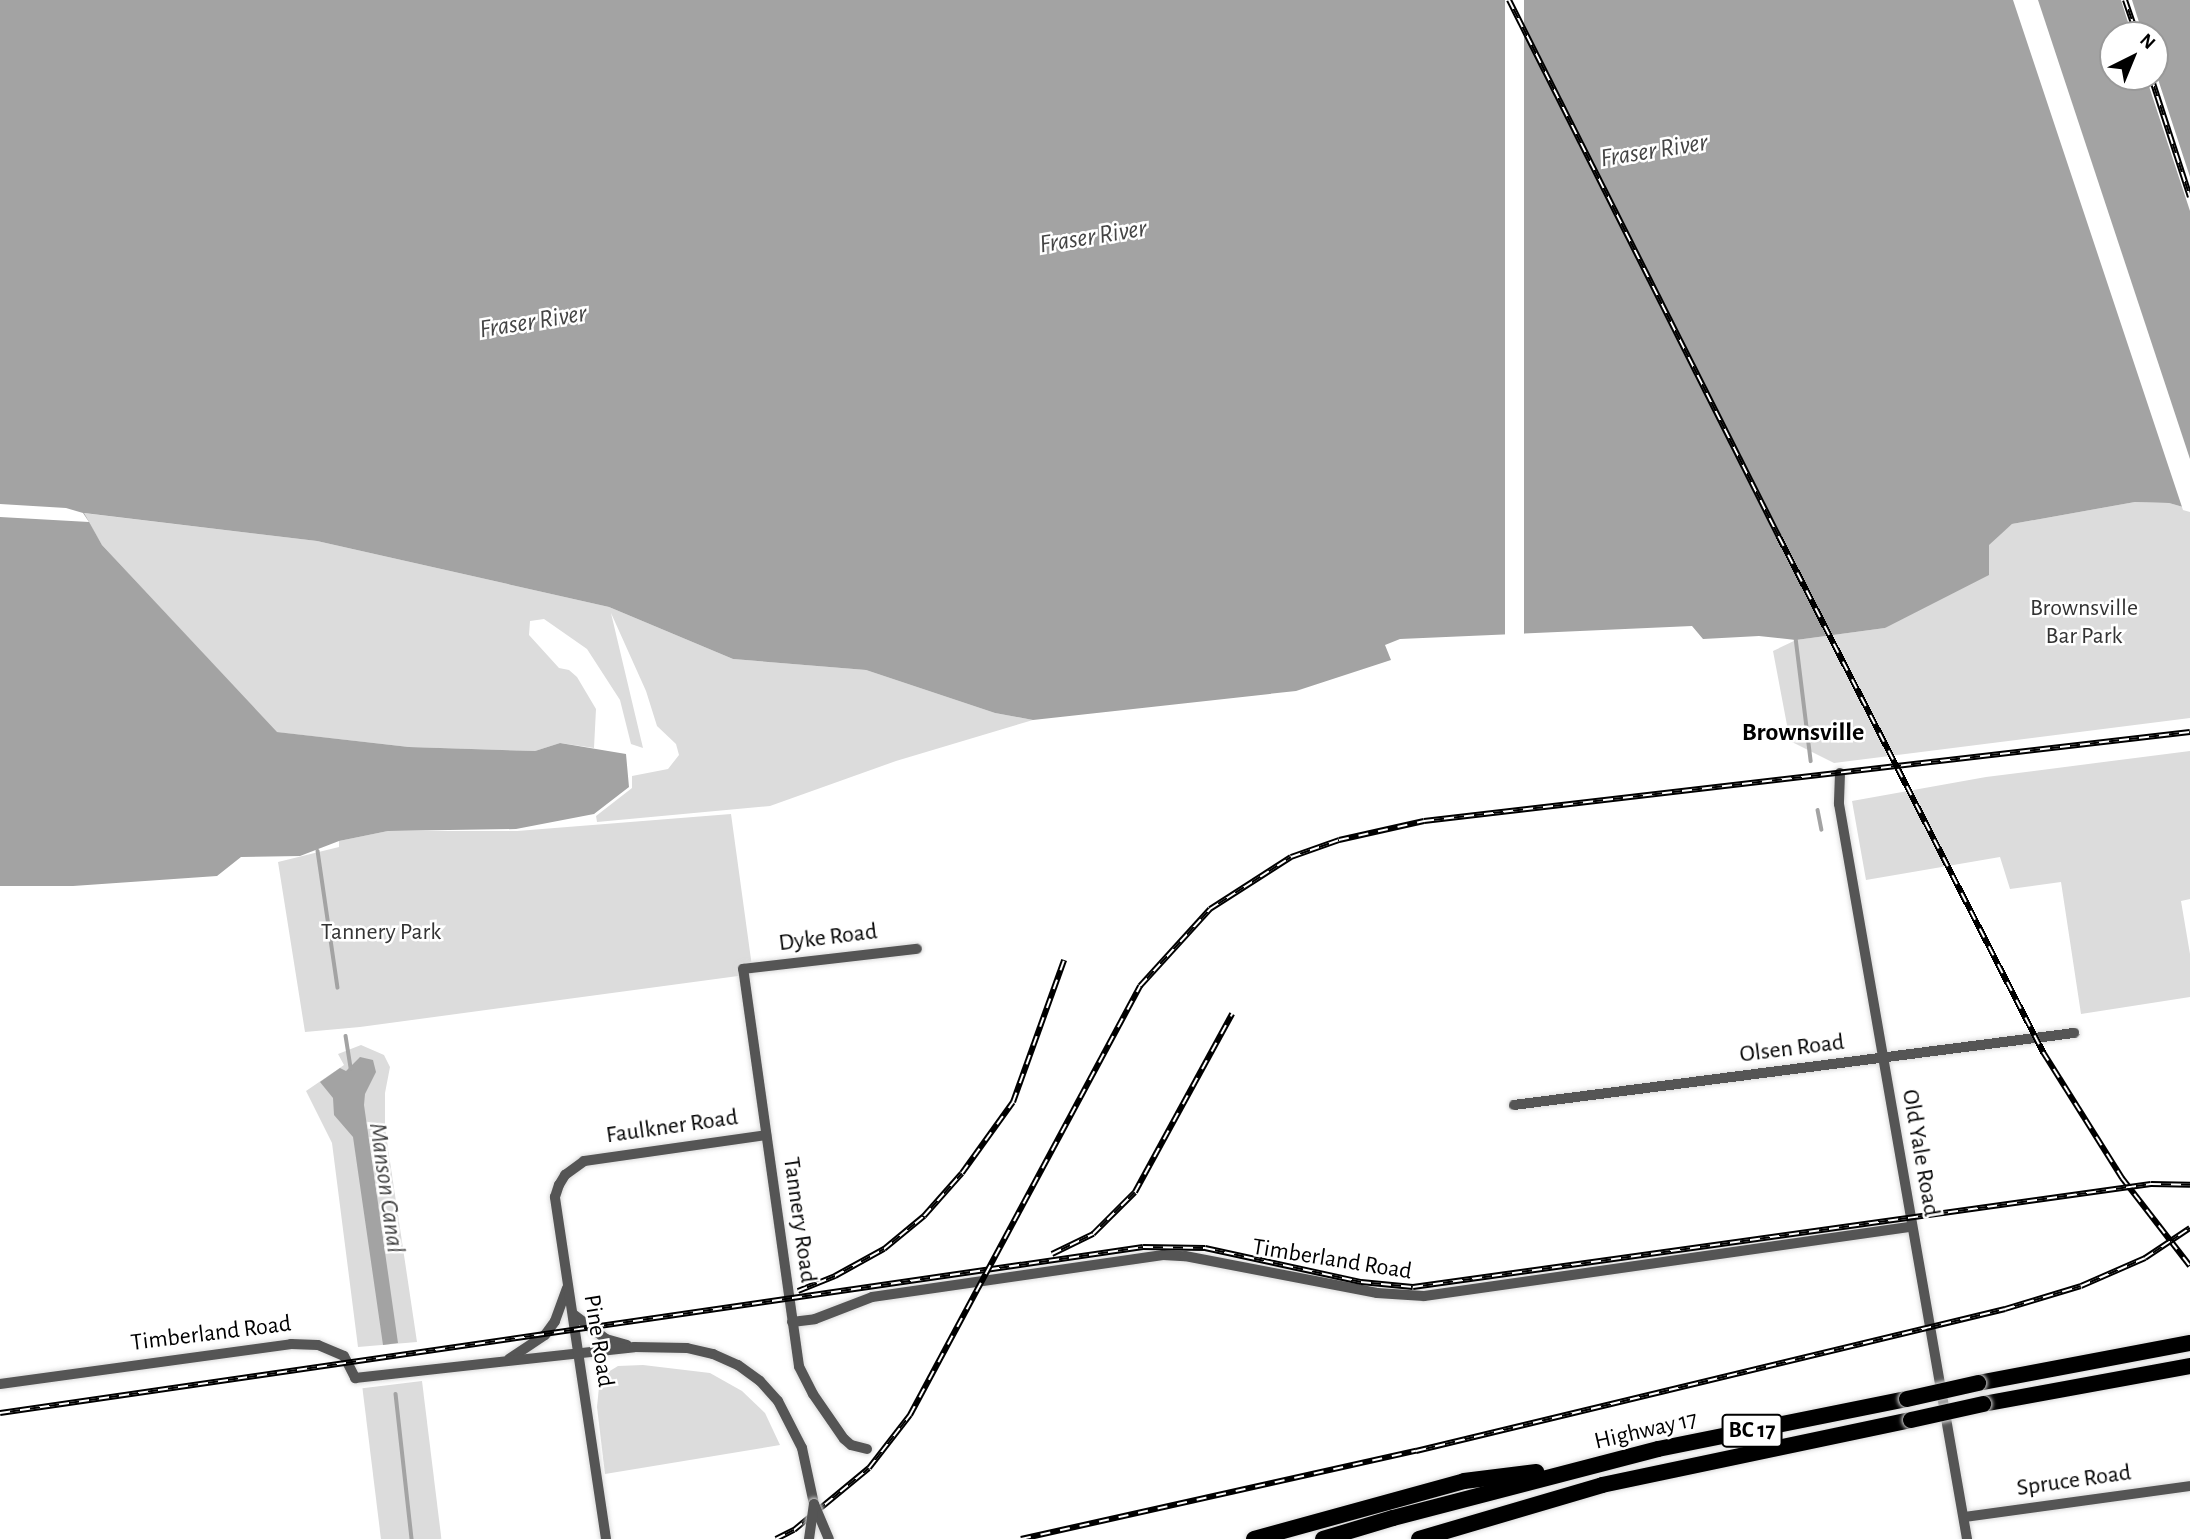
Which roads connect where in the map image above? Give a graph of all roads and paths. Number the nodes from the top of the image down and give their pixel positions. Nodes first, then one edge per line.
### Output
1 (1840, 773) dead end
2 (917, 949) dead end
3 (743, 969) joint
4 (2074, 1032) dead end
5 (1882, 1058) junction
6 (1514, 1105) dead end
7 (766, 1135) junction
8 (584, 1161) joint
9 (1911, 1227) junction
10 (568, 1284) junction
11 (573, 1314) junction
12 (792, 1322) junction
13 (2190, 1343) edge
14 (634, 1347) junction
15 (580, 1354) junction
16 (507, 1360) junction
17 (2190, 1366) edge
18 (0, 1384) edge
19 (867, 1449) dead end
20 (1597, 1465) junction
21 (2190, 1486) edge
22 (814, 1504) junction
23 (1964, 1517) junction
24 (606, 1539) edge
25 (809, 1539) edge
26 (829, 1539) edge
27 (1254, 1539) edge
28 (1323, 1539) edge
29 (1419, 1539) edge
30 (1968, 1539) edge

1 - 5 street, Old Yale Road
2 - 3 street, Dyke Road
3 - 7 street, Tannery Road
4 - 5 street, Olsen Road
5 - 6 street, Olsen Road
5 - 9 street, Old Yale Road
7 - 8 street, Faulkner Road
7 - 12 street, Tannery Road
8 - 10 street, Pine Road
9 - 12 street, Timberland Road
9 - 23 street, Old Yale Road
10 - 11 street, Pine Road
10 - 16 street
11 - 14 street
11 - 15 street, Pine Road
12 - 19 street, Tannery Road
13 - 20 highway, Highway 17 / BC 17, bridge
14 - 15 street
14 - 22 street
15 - 16 street, Timberland Road
15 - 24 street, Pine Road
16 - 18 street, Timberland Road
17 - 29 highway, Highway 17 / BC 17, bridge
20 - 27 highway
20 - 28 highway, Highway 17 / BC 17
21 - 23 street, Spruce Road
22 - 25 street, bridge
22 - 26 street, bridge
23 - 30 street, Old Yale Road

